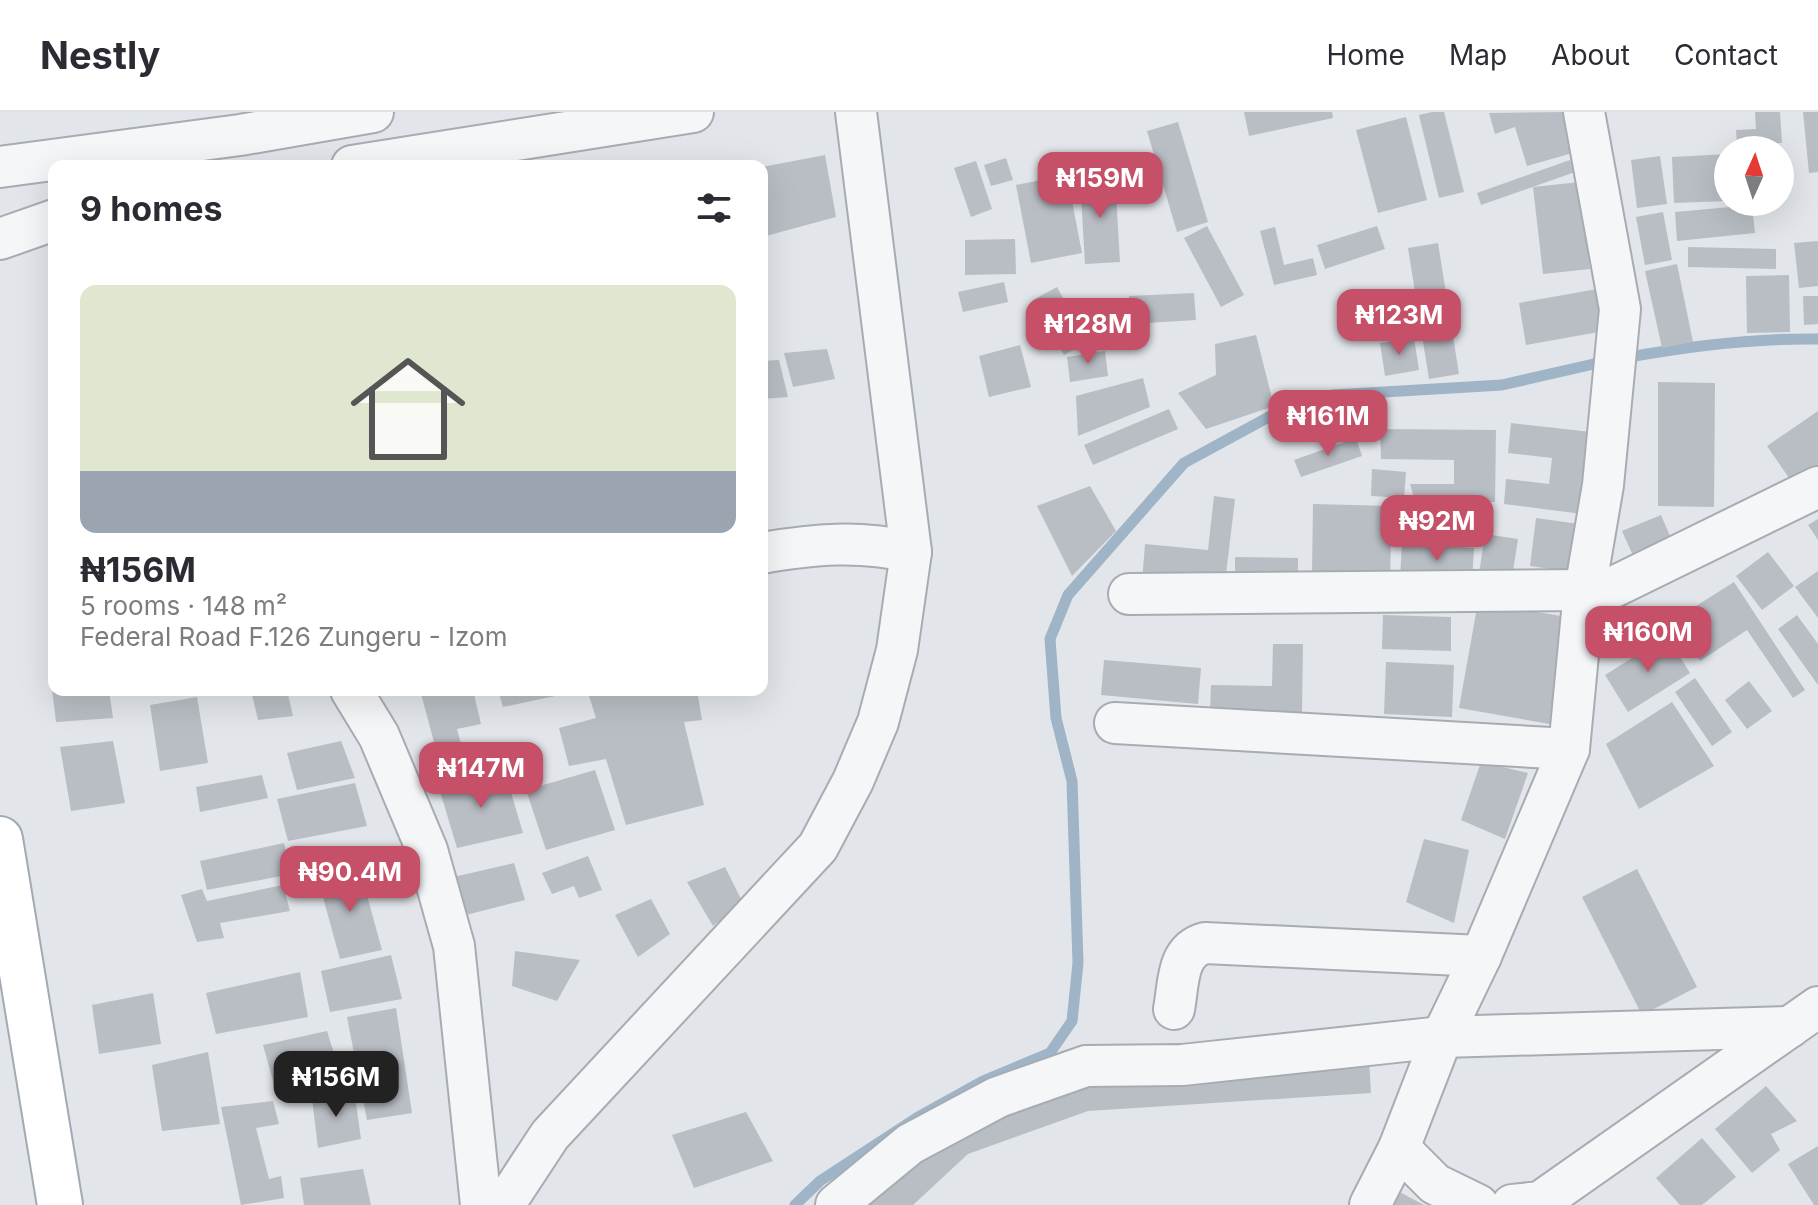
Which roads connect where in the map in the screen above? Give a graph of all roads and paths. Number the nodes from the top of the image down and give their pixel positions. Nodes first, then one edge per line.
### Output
1 (373, 112) edge
2 (693, 112) edge
3 (856, 112) edge
4 (1584, 112) edge
5 (52, 160) edge
6 (390, 160) edge
7 (48, 161) edge
8 (0, 167) edge
9 (48, 222) edge
10 (0, 239) edge
11 (1818, 487) edge
12 (768, 552) edge
13 (911, 552) junction
14 (1129, 594) dead end
15 (1584, 596) junction
16 (355, 696) edge
17 (1115, 723) dead end
18 (1569, 749) junction
19 (0, 839) edge
20 (1481, 956) junction
21 (1174, 1009) dead end
22 (1804, 1017) edge
23 (1442, 1037) junction
24 (1399, 1148) junction
25 (60, 1205) edge
26 (481, 1205) edge
27 (504, 1205) edge
28 (836, 1205) edge
29 (1370, 1205) edge
30 (1478, 1205) edge
31 (1512, 1205) edge

1 - 5 street
2 - 6 street
3 - 13 street
4 - 15 street
7 - 8 street
9 - 10 street
11 - 15 street
12 - 13 street
13 - 27 street
14 - 15 street
15 - 18 street
16 - 26 street
17 - 18 street
18 - 20 street
19 - 25 main road
20 - 21 street
20 - 23 street
22 - 23 street
22 - 31 street
23 - 24 street
23 - 28 street
24 - 29 street
24 - 30 street

